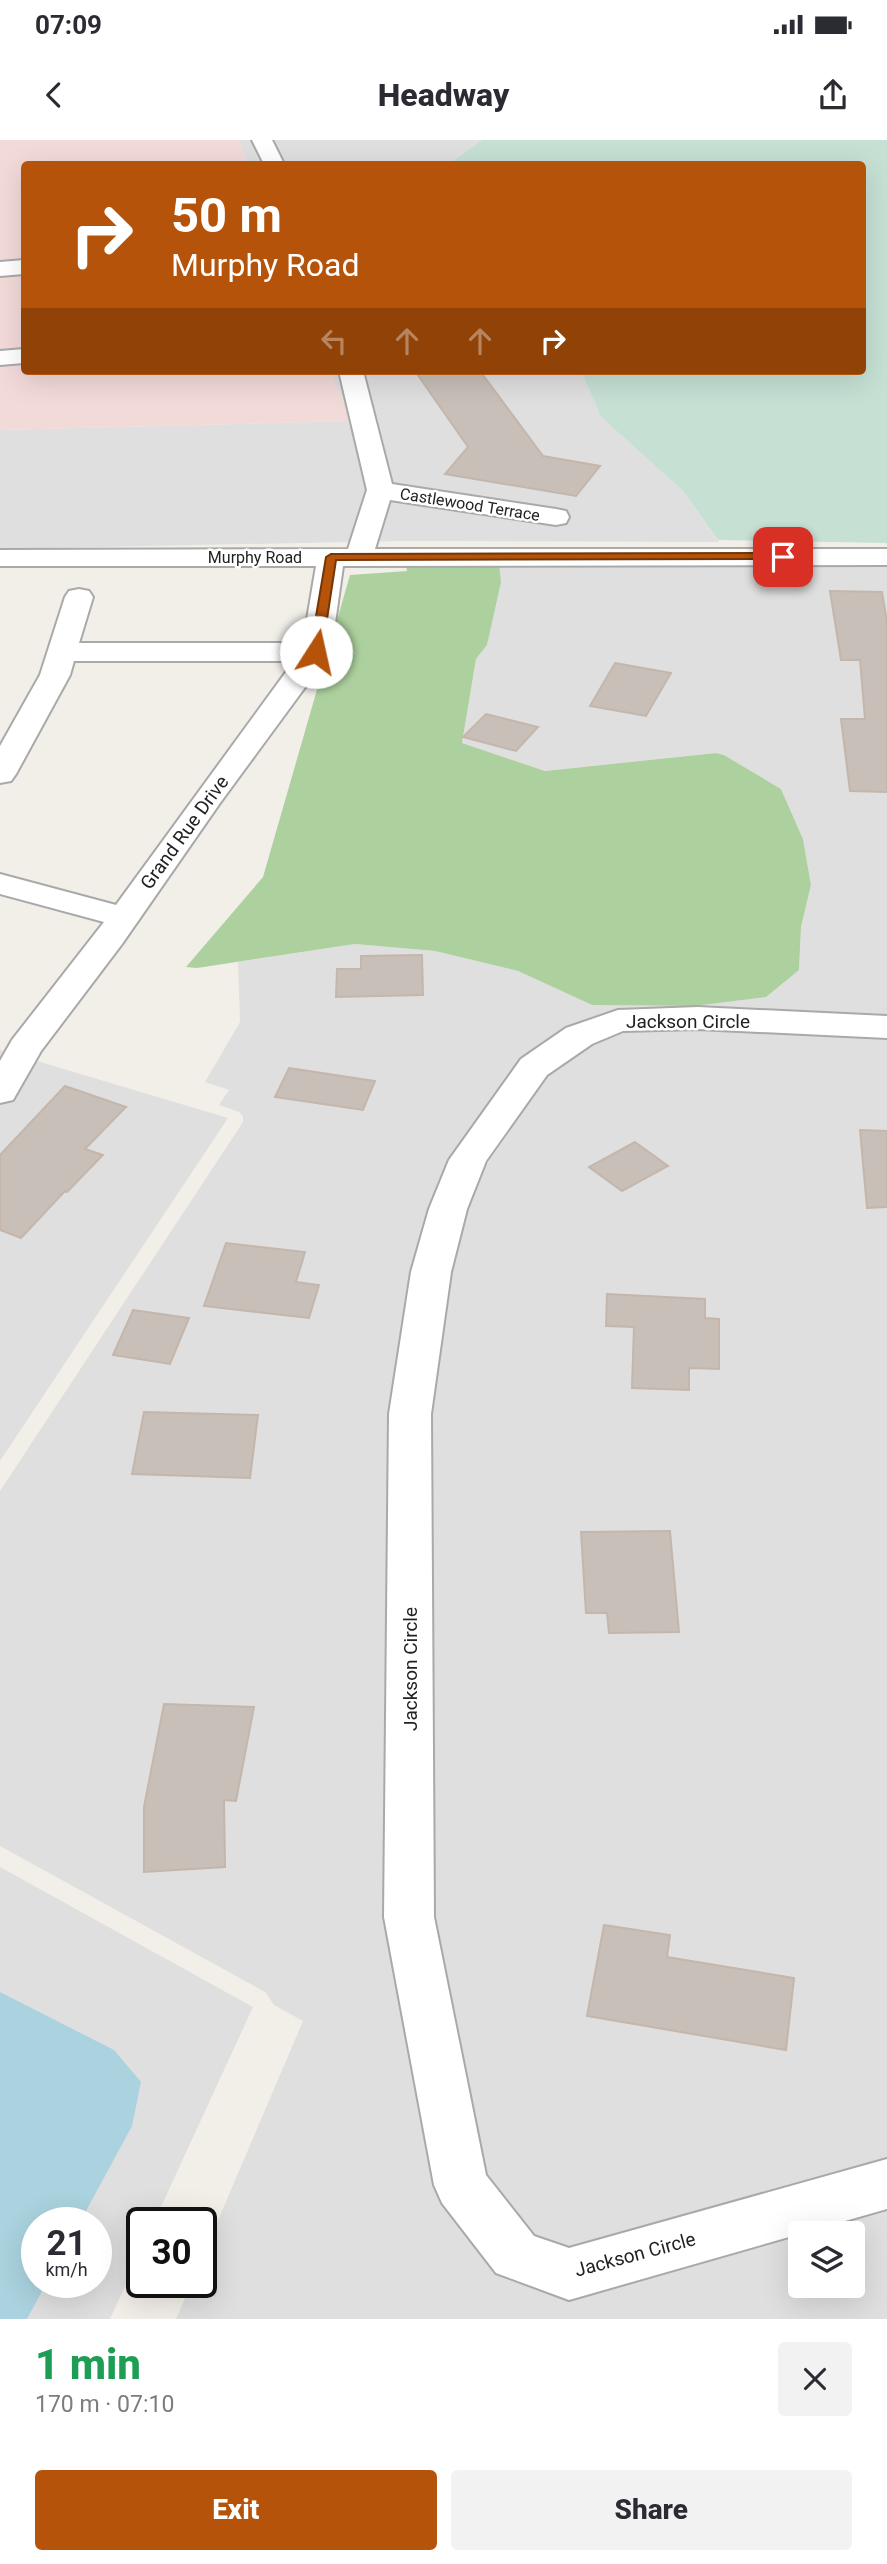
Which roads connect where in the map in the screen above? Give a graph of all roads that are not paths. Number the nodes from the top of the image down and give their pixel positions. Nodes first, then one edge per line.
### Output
1 (262, 140) edge
2 (272, 161) edge
3 (21, 267) edge
4 (0, 269) edge
5 (21, 356) edge
6 (0, 358) edge
7 (352, 375) edge
8 (380, 490) junction
9 (556, 517) dead end
10 (887, 556) edge
11 (345, 557) junction
12 (0, 558) edge
13 (79, 597) dead end
14 (62, 652) junction
15 (316, 652) junction
16 (0, 774) edge
17 (0, 884) edge
18 (123, 918) junction
19 (887, 1027) edge
20 (13, 1044) edge
21 (0, 1092) edge
22 (887, 2184) edge

1 - 2 street
3 - 4 street
5 - 6 street
7 - 8 street, Castlewood Terrace
8 - 9 street, Castlewood Terrace
8 - 11 street, Grand Rue Drive
10 - 11 street, Murphy Road
11 - 12 street, Murphy Road
11 - 15 street, Grand Rue Drive
13 - 14 street
14 - 15 street
14 - 16 street
15 - 18 street, Grand Rue Drive
17 - 18 street
18 - 20 street, Grand Rue Drive
19 - 22 street, Jackson Circle
20 - 21 street, Grand Rue Drive

